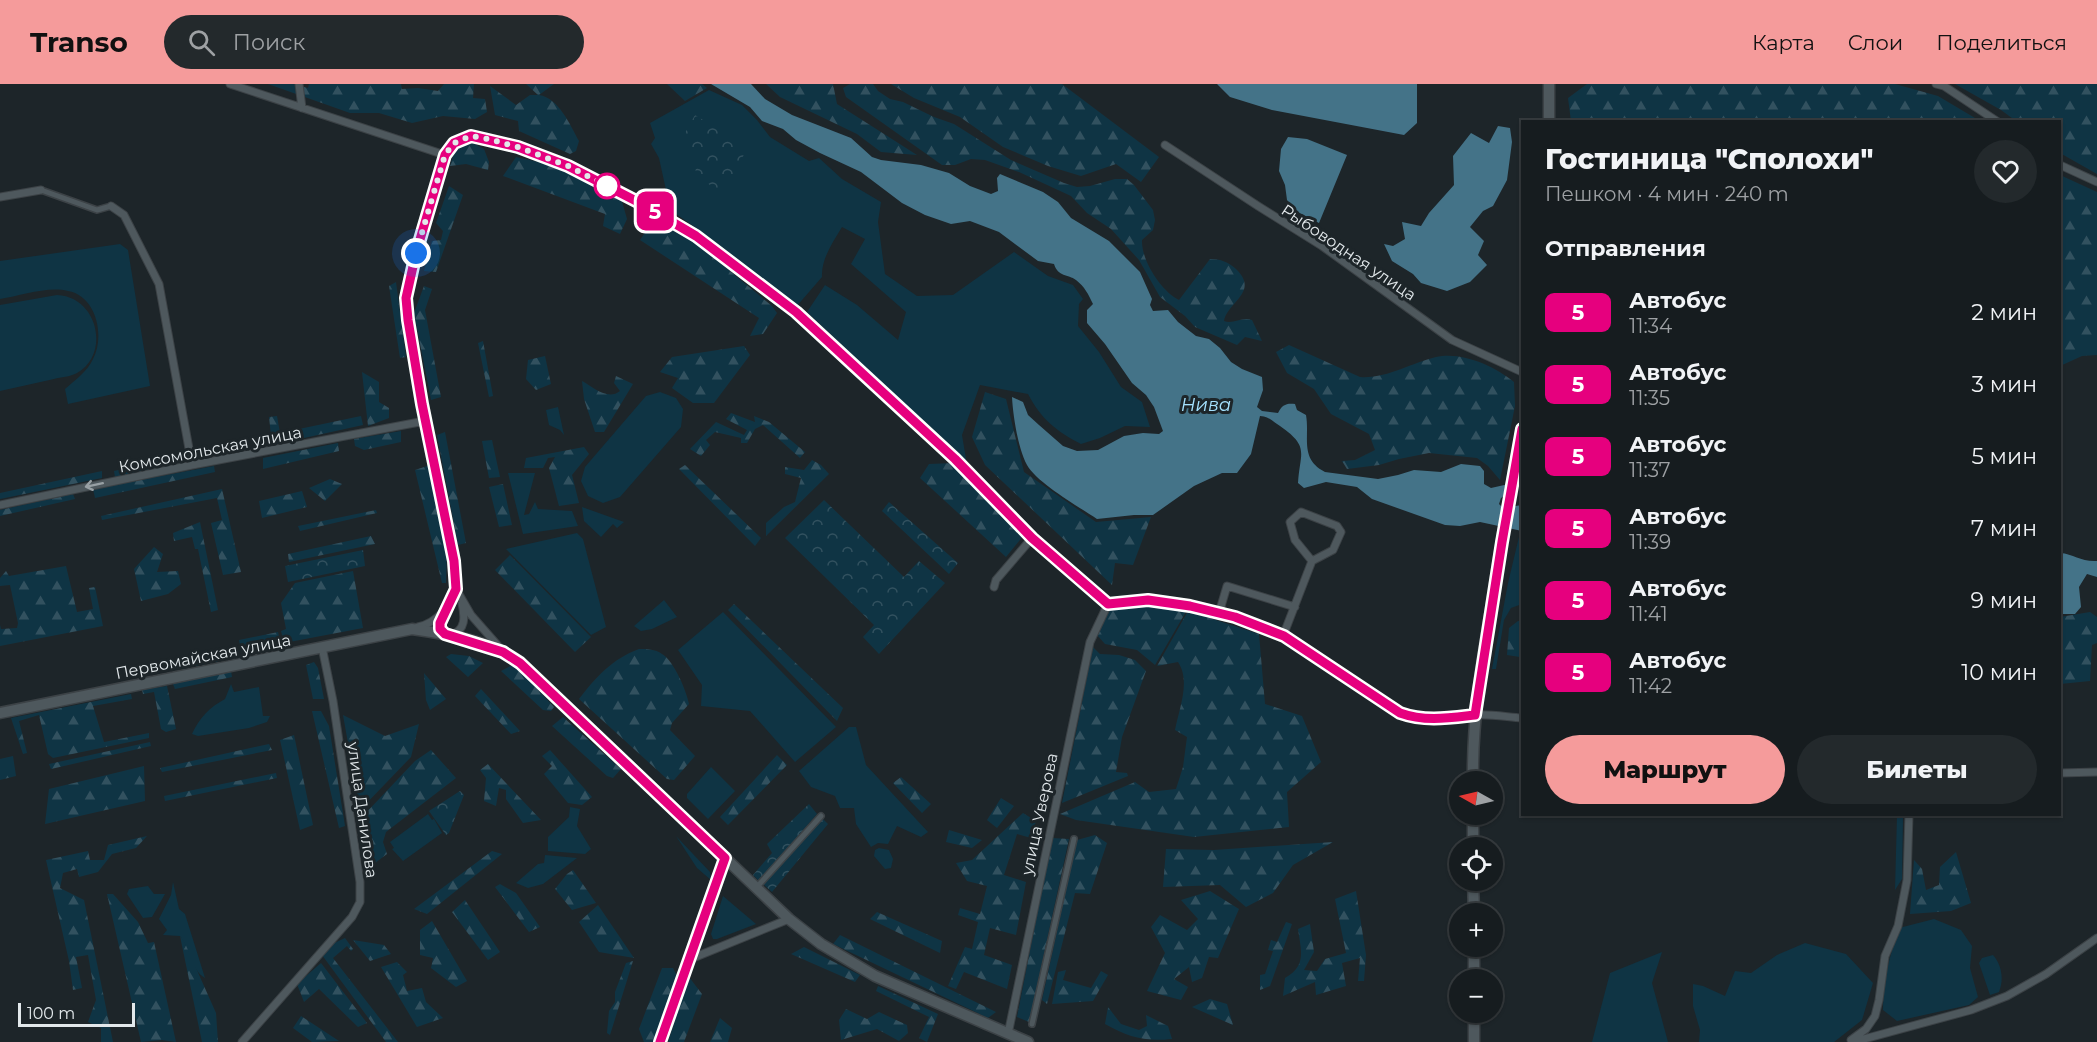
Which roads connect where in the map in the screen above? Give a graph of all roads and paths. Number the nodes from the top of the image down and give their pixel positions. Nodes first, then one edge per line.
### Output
1 (230, 84) edge
2 (298, 84) edge
3 (1549, 84) edge
4 (1936, 84) edge
5 (302, 108) junction
6 (1549, 120) edge
7 (1995, 120) edge
8 (1165, 145) dead end
9 (445, 155) junction
10 (2061, 165) edge
11 (2097, 183) edge
12 (41, 190) joint
13 (0, 197) edge
14 (111, 206) joint
15 (1521, 372) edge
16 (425, 421) junction
17 (1521, 436) edge
18 (192, 465) junction
19 (0, 505) edge
20 (1032, 538) junction
21 (1312, 561) junction
22 (994, 587) dead end
23 (456, 589) junction
24 (461, 598) junction
25 (1108, 604) junction
26 (1295, 607) junction
27 (445, 610) junction
28 (1219, 614) junction
29 (412, 629) junction
30 (448, 635) junction
31 (1284, 636) junction
32 (322, 647) junction
33 (503, 652) junction
34 (0, 713) edge
35 (1475, 715) junction
36 (1521, 718) edge
37 (1473, 771) edge
38 (2097, 771) edge
39 (2061, 773) edge
40 (821, 816) dead end
41 (1909, 816) edge
42 (1074, 839) dead end
43 (725, 858) junction
44 (756, 888) junction
45 (789, 920) junction
46 (2097, 938) edge
47 (688, 960) junction
48 (1474, 1023) edge
49 (1032, 1024) dead end
50 (1008, 1034) junction
51 (242, 1042) edge
52 (660, 1042) edge
53 (1028, 1042) edge
54 (1474, 1042) edge
55 (1851, 1042) edge

1 - 5 street
2 - 5 street
3 - 6 main road
4 - 7 street
5 - 9 street
8 - 15 street, Рыбоводная улица
9 - 16 street
9 - 20 street
10 - 11 street
12 - 13 street
12 - 14 street
14 - 18 street
16 - 18 street, Комсомольская улица
16 - 23 street
17 - 35 main road
18 -> 19 street, Комсомольская улица
20 - 22 street
20 - 25 street
21 - 21 street
21 - 26 street
23 - 24 street, Первомайская улица
23 - 27 street, Первомайская улица
24 - 30 street
24 - 33 street, Первомайская улица
25 - 28 street
25 - 50 street, улица Уверова
26 - 28 street
26 - 31 street
27 - 29 street, Первомайская улица
27 - 30 street
28 - 31 street
29 - 30 main road, Первомайская улица
29 - 32 main road, Первомайская улица
30 - 33 main road, Первомайская улица
31 - 35 street
32 - 34 main road, Первомайская улица
32 - 51 street, улица Данилова
33 - 43 main road, Первомайская улица
35 - 36 street
35 - 37 main road
38 - 39 street
40 - 44 street
41 - 55 street
42 - 49 street
43 - 44 main road, Первомайская улица
43 - 47 street
44 - 45 main road, Первомайская улица
45 - 47 street
45 - 50 main road, Первомайская улица
46 - 55 street
47 - 52 street
48 - 54 main road
50 - 53 main road, Первомайская улица

